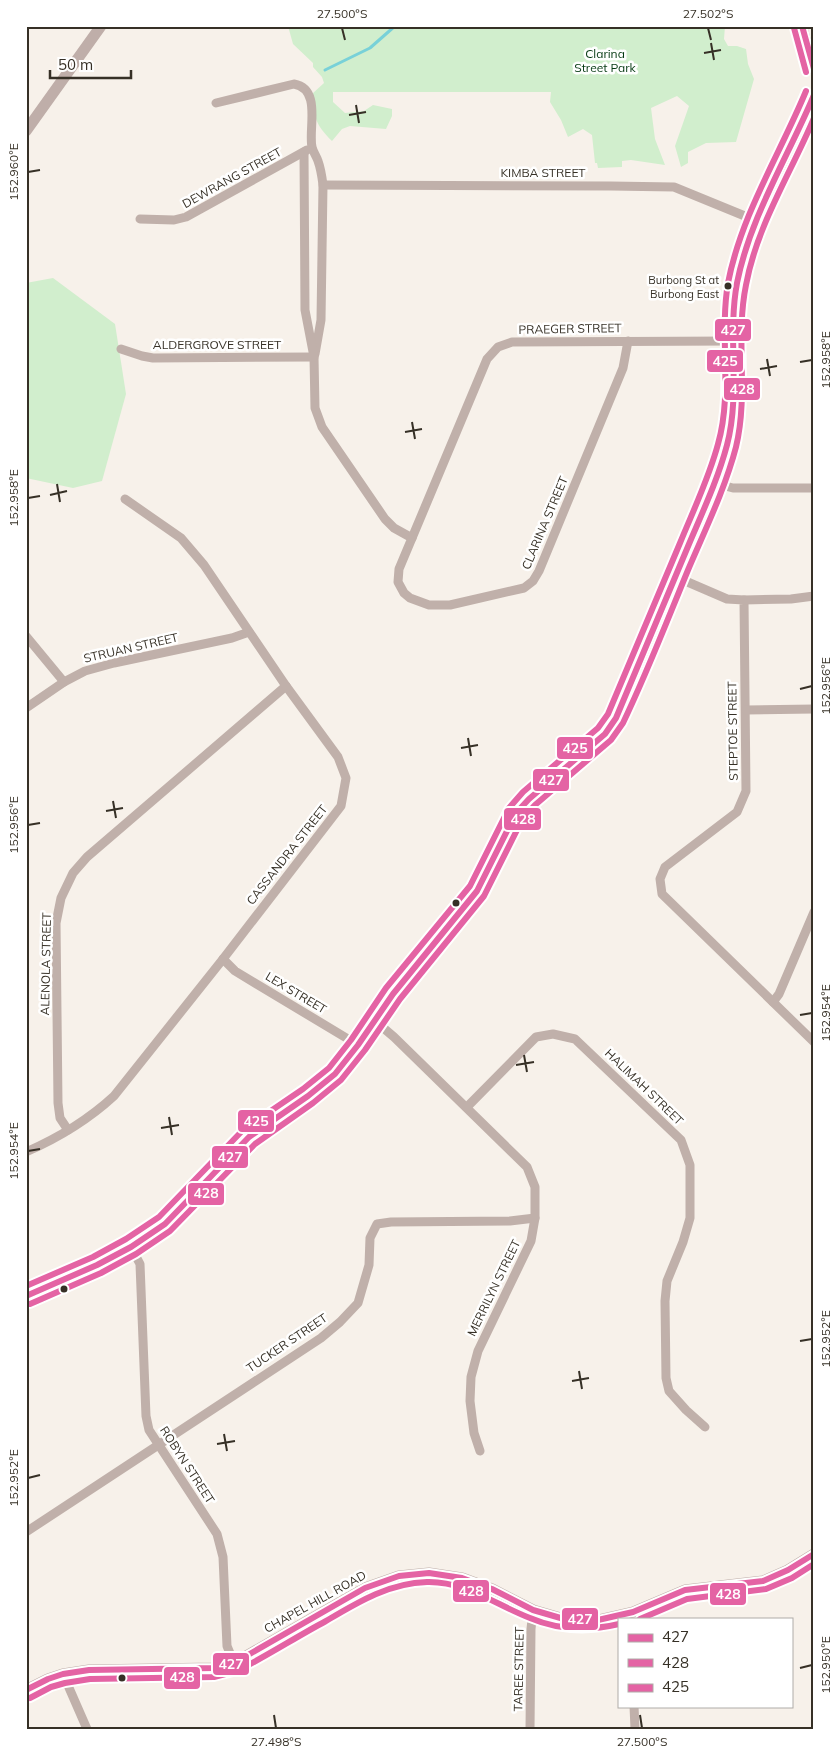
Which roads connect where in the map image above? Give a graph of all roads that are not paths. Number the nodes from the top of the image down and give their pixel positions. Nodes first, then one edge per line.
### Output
1 (102, 26) edge
2 (802, 27) edge
3 (814, 70) edge
4 (814, 94) edge
5 (216, 102) dead end
6 (26, 131) edge
7 (312, 147) junction
8 (304, 152) junction
9 (322, 185) junction
10 (140, 219) dead end
11 (757, 222) junction
12 (628, 341) junction
13 (733, 341) junction
14 (121, 350) dead end
15 (314, 357) junction
16 (714, 483) junction
17 (814, 488) edge
18 (125, 498) dead end
19 (412, 538) junction
20 (676, 577) junction
21 (814, 596) edge
22 (791, 598) junction
23 (744, 600) junction
24 (814, 602) edge
25 (249, 632) junction
26 (26, 636) edge
27 (64, 682) junction
28 (286, 686) junction
29 (26, 708) edge
30 (814, 709) edge
31 (746, 710) junction
32 (814, 912) edge
33 (223, 959) junction
34 (773, 1002) junction
35 (374, 1020) junction
36 (814, 1042) edge
37 (358, 1045) junction
38 (466, 1107) junction
39 (68, 1130) junction
40 (26, 1152) edge
41 (535, 1218) junction
42 (131, 1247) junction
43 (26, 1296) edge
44 (705, 1427) dead end
45 (158, 1444) junction
46 (480, 1451) dead end
47 (26, 1532) edge
48 (814, 1554) edge
49 (533, 1610) junction
50 (633, 1615) edge
51 (234, 1663) junction
52 (63, 1674) junction
53 (26, 1690) edge
54 (634, 1708) edge
55 (87, 1729) edge
56 (530, 1729) edge
57 (635, 1729) edge

1 - 6 main road
2 - 3 street
4 - 11 street
5 - 7 street
7 - 8 street
7 - 9 street
8 - 10 street, DEWRANG STREET
8 - 15 street
9 - 11 street, KIMBA STREET
9 - 15 street
11 - 13 street
12 - 13 street, PRAEGER STREET
12 - 19 street, PRAEGER STREET
12 - 19 street, CLARINA STREET
13 - 16 street
14 - 15 street, ALDERGROVE STREET
15 - 19 street
16 - 17 street
16 - 20 street
18 - 25 street, CASSANDRA STREET
20 - 23 street
20 - 35 street
21 - 22 street
22 - 23 street
22 - 24 street
23 - 31 street, STEPTOE STREET
25 - 27 street, STRUAN STREET
25 - 28 street, CASSANDRA STREET
26 - 27 street
27 - 29 street, STRUAN STREET
28 - 33 street, CASSANDRA STREET
28 - 39 street, ALENOLA STREET
30 - 31 street
31 - 34 street, STEPTOE STREET
32 - 34 street
33 - 37 street, LEX STREET
33 - 39 street, CASSANDRA STREET
34 - 36 street, STEPTOE STREET
35 - 37 street
35 - 38 street, MERRILYN STREET
37 - 42 street
38 - 41 street, MERRILYN STREET
38 - 44 street, HALIMAH STREET
39 - 40 street, CASSANDRA STREET
41 - 45 street, TUCKER STREET
41 - 46 street, MERRILYN STREET
42 - 43 street
42 - 45 street, ROBYN STREET
45 - 47 street, TUCKER STREET
45 - 51 street, ROBYN STREET
48 - 50 main road, CHAPEL HILL ROAD
49 - 50 main road, CHAPEL HILL ROAD
49 - 51 main road, CHAPEL HILL ROAD
49 - 56 street, TAREE STREET
51 - 52 main road, CHAPEL HILL ROAD
52 - 53 main road, CHAPEL HILL ROAD
52 - 55 street
54 - 57 street

